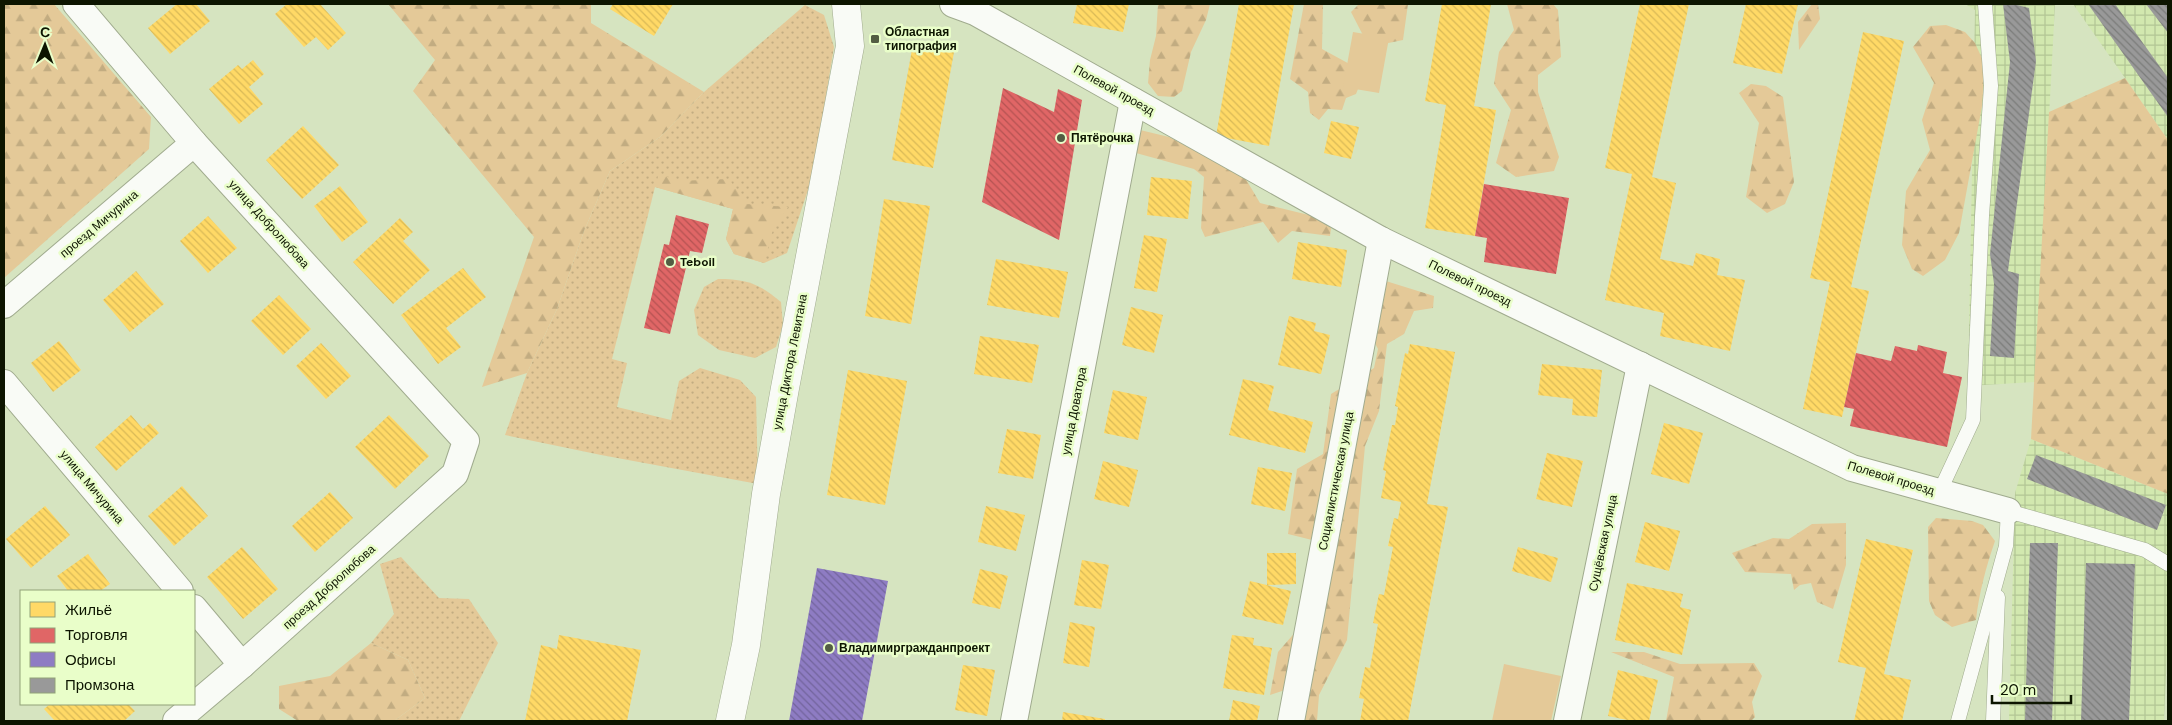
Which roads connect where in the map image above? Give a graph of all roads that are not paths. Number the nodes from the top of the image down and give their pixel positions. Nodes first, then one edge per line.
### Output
1 (76, 4) edge
2 (846, 4) edge
3 (953, 4) edge
4 (1984, 4) edge
5 (1133, 101) junction
6 (194, 143) junction
7 (1381, 240) junction
8 (4, 305) edge
9 (1640, 364) junction
10 (4, 383) edge
11 (466, 441) joint
12 (1939, 493) junction
13 (2008, 512) junction
14 (2168, 564) edge
15 (1999, 574) junction
16 (179, 590) edge
17 (195, 609) edge
18 (242, 665) junction
19 (195, 705) edge
20 (195, 705) edge
21 (176, 721) edge
22 (730, 721) edge
23 (1014, 721) edge
24 (1291, 721) edge
25 (1567, 721) edge
26 (1958, 721) edge
27 (1993, 721) edge

1 - 6 street, улица Добролюбова
2 - 22 street, улица Диктора Левитана
3 - 5 street, Полевой проезд
4 - 12 lane
5 - 7 street, Полевой проезд
5 - 23 street, улица Доватора
6 - 8 street, проезд Мичурина
6 - 11 street, улица Добролюбова
7 - 9 street, Полевой проезд
7 - 24 street, Социалистическая улица
9 - 12 street, Полевой проезд
9 - 25 street, Сущёвская улица
10 - 16 street, улица Мичурина
11 - 18 street, проезд Добролюбова
12 - 13 street, Полевой проезд
13 - 14 lane
13 - 15 lane
15 - 26 lane
15 - 27 lane
17 - 18 street
18 - 20 street, проезд Добролюбова
19 - 21 street, проезд Добролюбова

